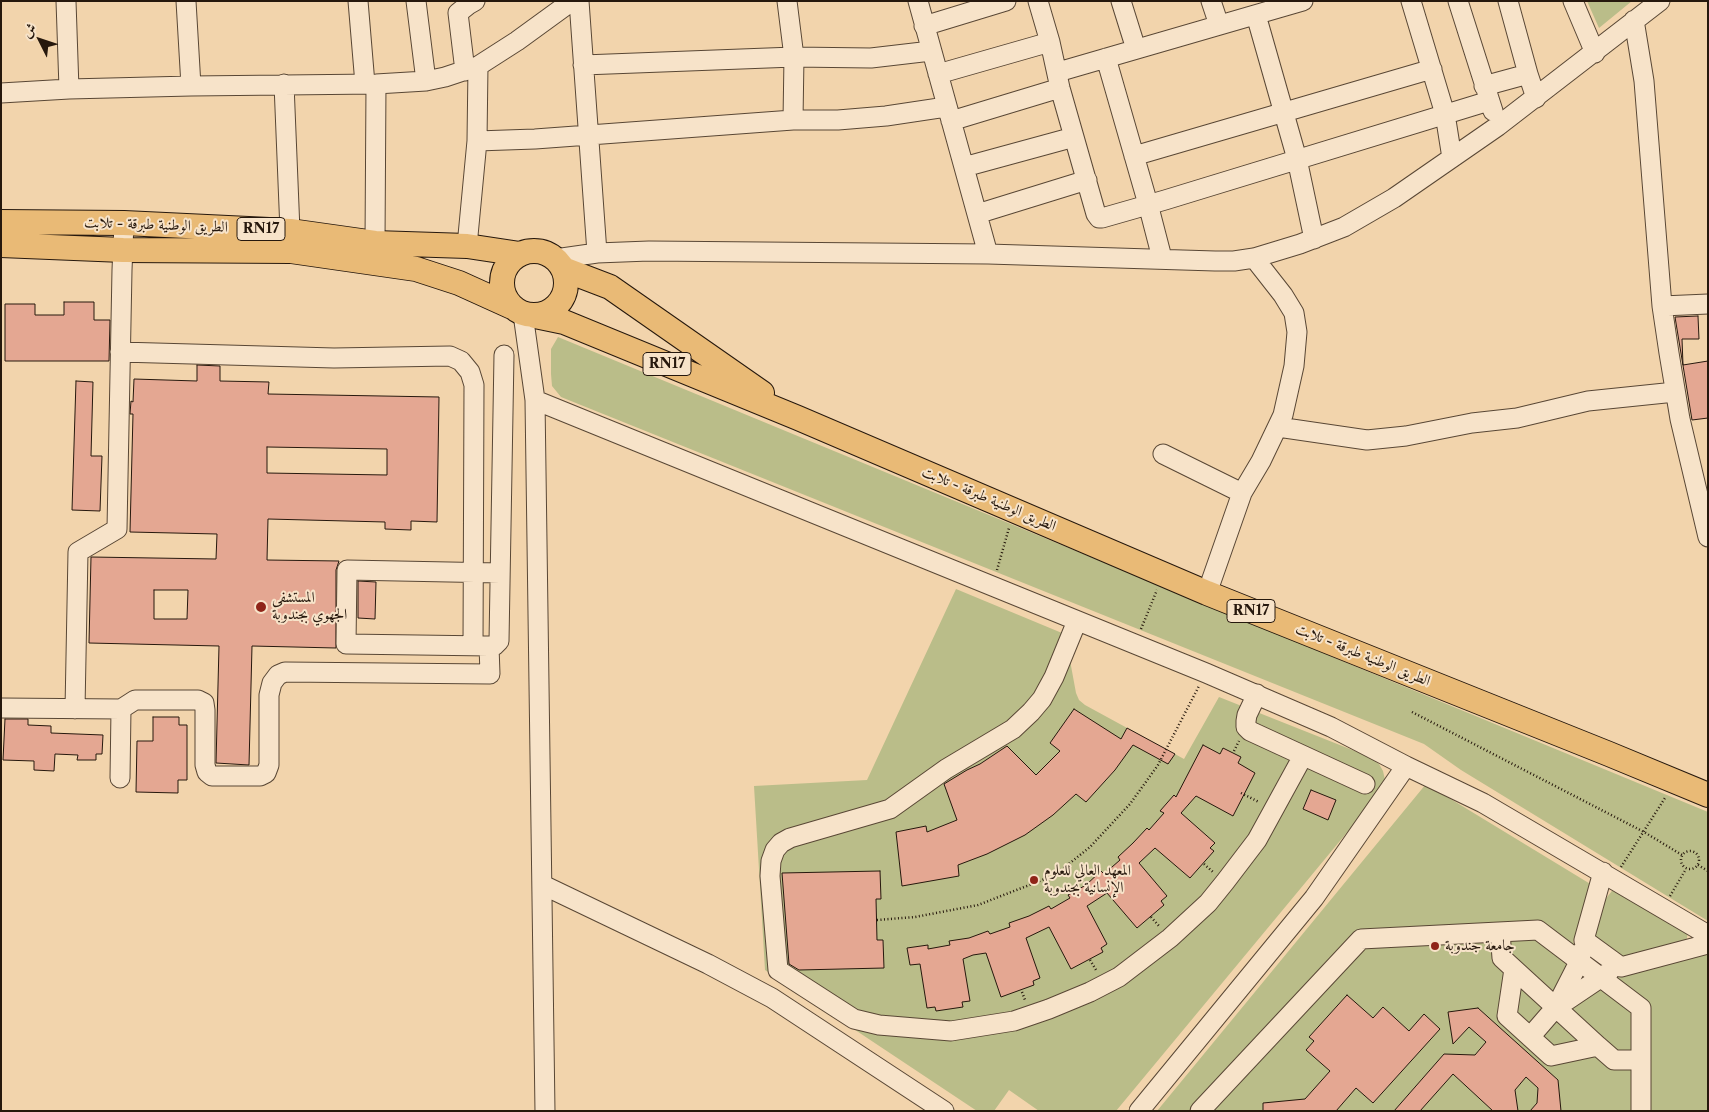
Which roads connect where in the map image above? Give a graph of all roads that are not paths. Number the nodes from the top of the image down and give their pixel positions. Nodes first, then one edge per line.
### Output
1 (66, 1) edge
2 (186, 1) edge
3 (358, 1) edge
4 (416, 1) edge
5 (475, 1) edge
6 (787, 1) edge
7 (918, 1) edge
8 (1006, 1) edge
9 (1038, 1) edge
10 (1121, 1) edge
11 (1211, 1) edge
12 (1303, 1) edge
13 (1411, 1) edge
14 (1458, 1) edge
15 (1508, 1) edge
16 (1573, 1) edge
17 (1660, 1) edge
18 (571, 2) edge
19 (1256, 15) junction
20 (1634, 20) junction
21 (1218, 25) junction
22 (924, 26) junction
23 (1050, 42) junction
24 (1136, 49) junction
25 (931, 51) junction
26 (1595, 53) junction
27 (794, 57) junction
28 (1106, 58) junction
29 (583, 65) junction
30 (472, 69) junction
31 (1432, 69) junction
32 (938, 74) junction
33 (1528, 74) junction
34 (1059, 80) junction
35 (426, 81) junction
36 (284, 84) junction
37 (371, 84) junction
38 (191, 86) junction
39 (69, 89) junction
40 (1, 93) edge
41 (1487, 93) junction
42 (1536, 98) junction
43 (1284, 113) junction
44 (949, 114) junction
45 (1445, 114) junction
46 (793, 120) junction
47 (1498, 126) junction
48 (589, 134) junction
49 (1074, 137) junction
50 (477, 141) junction
51 (1134, 156) junction
52 (1452, 158) junction
53 (1297, 159) junction
54 (964, 167) junction
55 (1087, 180) junction
56 (1148, 204) junction
57 (977, 214) junction
58 (1, 222) edge
59 (124, 223) junction
60 (290, 231) junction
61 (1314, 239) junction
62 (374, 243) junction
63 (1, 245) edge
64 (467, 246) junction
65 (122, 250) junction
66 (520, 254) junction
67 (597, 254) junction
68 (988, 254) junction
69 (1162, 258) junction
70 (1254, 258) junction
71 (559, 264) junction
72 (1708, 304) edge
73 (1662, 306) junction
74 (524, 312) junction
75 (120, 352) junction
76 (504, 355) dead end
77 (1675, 392) junction
78 (535, 400) junction
79 (798, 418) junction
80 (1278, 427) junction
81 (1163, 454) dead end
82 (1242, 494) junction
83 (1708, 537) edge
84 (473, 572) junction
85 (500, 573) junction
86 (1207, 593) junction
87 (1076, 620) junction
88 (481, 646) junction
89 (1256, 694) junction
90 (1, 708) edge
91 (76, 709) junction
92 (121, 709) junction
93 (1304, 756) junction
94 (1406, 766) junction
95 (120, 778) dead end
96 (1365, 784) dead end
97 (1708, 795) edge
98 (1609, 876) junction
99 (542, 885) junction
100 (1500, 932) junction
101 (1708, 935) edge
102 (1584, 940) junction
103 (1708, 944) edge
104 (1580, 962) junction
105 (1621, 966) junction
106 (1514, 969) junction
107 (1600, 977) junction
108 (1556, 1007) junction
109 (1530, 1037) junction
110 (1598, 1046) junction
111 (1641, 1060) junction
112 (545, 1111) edge
113 (944, 1111) edge
114 (1139, 1111) edge
115 (1200, 1111) edge
116 (1641, 1111) edge

1 - 39 street
2 - 38 street
3 - 37 street
4 - 35 street
5 - 30 street
6 - 27 street
7 - 22 street
8 - 22 street
9 - 23 street
10 - 24 street
11 - 21 street
12 - 19 street
13 - 31 street
14 - 41 street
15 - 33 street
16 - 26 street
17 - 20 street
18 - 29 street
18 - 30 street
19 - 21 street
19 - 43 street
20 - 26 street
20 - 73 street
21 - 24 street
22 - 25 street
23 - 32 street
23 - 34 street
24 - 28 street
25 - 27 street
25 - 32 street
26 - 42 street
27 - 29 street
27 - 46 street
28 - 34 street
28 - 51 street
29 - 48 street
30 - 35 street
30 - 50 street
31 - 43 street
31 - 45 street
32 - 44 street
33 - 41 street
33 - 42 street
34 - 44 street
34 - 49 street
35 - 37 street
36 - 37 street
36 - 38 street
36 - 60 street
37 - 62 street
38 - 39 street
39 - 40 street
41 - 45 street
41 - 47 street
42 - 47 street
43 - 51 street
43 - 53 street
44 - 46 street
44 - 54 street
45 - 52 street
45 - 53 street
46 - 48 street
47 - 52 street
48 - 50 street
48 - 67 street
49 - 54 street
49 - 55 street
50 - 64 street
51 - 56 street
52 - 61 street
53 - 56 street
53 - 61 street
54 - 57 street
55 - 56 street
55 - 57 street
56 - 69 street
57 - 68 street
58 - 59 main road, الطريق الوطنية طبرقة - تلابت / RN17
59 - 60 main road, الطريق الوطنية طبرقة - تلابت / RN17
59 - 65 street
60 - 62 main road, الطريق الوطنية طبرقة - تلابت / RN17
61 - 70 street
62 - 64 main road, الطريق الوطنية طبرقة - تلابت / RN17
63 - 65 main road, الطريق الوطنية طبرقة - تلابت / RN17
64 - 66 main road, الطريق الوطنية طبرقة - تلابت / RN17
65 - 74 main road, الطريق الوطنية طبرقة - تلابت / RN17
65 - 75 street
66 - 71 main road, RN17
66 - 74 main road
67 - 68 street
67 - 71 street
68 - 69 street
69 - 70 street
70 - 80 street
71 - 74 main road
71 - 79 main road, الطريق الوطنية طبرقة - تلابت / RN17
72 - 73 street
73 - 77 street
74 - 78 street
74 - 79 main road, الطريق الوطنية طبرقة - تلابت / RN17
75 - 84 street
75 - 91 street
76 - 85 street
77 - 80 street
77 - 83 street
78 - 87 street
78 - 99 street
79 - 86 main road, الطريق الوطنية طبرقة - تلابت / RN17
80 - 82 street
81 - 82 street
82 - 86 street
84 - 85 street
84 - 88 street
84 - 88 street
85 - 88 street
86 - 97 main road, الطريق الوطنية طبرقة - تلابت / RN17
87 - 89 street
87 - 93 street
88 - 92 street
89 - 93 street
89 - 94 street
90 - 91 street
91 - 92 street
92 - 95 street
93 - 96 street
94 - 98 street
94 - 114 street
98 - 101 street
98 - 102 street
99 - 112 street
99 - 113 street
100 - 104 street
100 - 106 street
100 - 115 street
102 - 104 street
102 - 105 street
103 - 105 street
104 - 107 street
104 - 108 street
105 - 107 street
106 - 108 street
106 - 109 street
107 - 108 street
107 - 111 street
108 - 109 street
108 - 110 street
109 - 110 street
110 - 111 street
111 - 116 street

